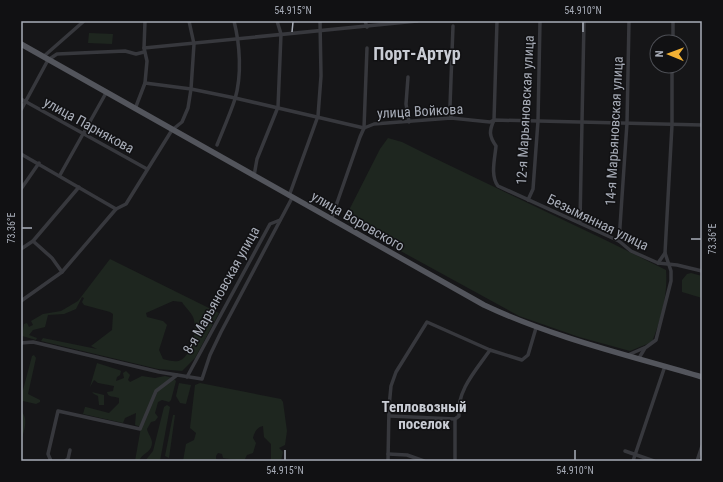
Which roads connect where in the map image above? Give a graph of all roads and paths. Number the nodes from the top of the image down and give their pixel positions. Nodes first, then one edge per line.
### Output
1 (84, 21) edge
2 (145, 21) edge
3 (189, 21) edge
4 (234, 21) edge
5 (277, 21) edge
6 (320, 21) edge
7 (365, 21) edge
8 (417, 21) edge
9 (497, 21) edge
10 (540, 21) edge
11 (584, 21) edge
12 (629, 21) edge
13 (673, 21) edge
14 (453, 26) dead end
15 (367, 27) junction
16 (321, 30) junction
17 (281, 34) junction
18 (673, 34) edge
19 (238, 38) junction
20 (21, 44) edge
21 (194, 44) junction
22 (367, 48) dead end
23 (144, 50) junction
24 (46, 58) junction
25 (672, 74) edge
26 (408, 77) dead end
27 (145, 83) junction
28 (191, 89) junction
29 (106, 93) junction
30 (235, 98) junction
31 (21, 99) edge
32 (25, 102) junction
33 (278, 107) junction
34 (135, 109) junction
35 (21, 110) edge
36 (318, 116) junction
37 (451, 118) junction
38 (494, 120) junction
39 (538, 121) junction
40 (409, 122) junction
41 (487, 122) junction
42 (583, 122) junction
43 (627, 124) junction
44 (672, 125) junction
45 (702, 125) edge
46 (364, 128) junction
47 (490, 128) junction
48 (172, 130) junction
49 (83, 134) junction
50 (217, 145) dead end
51 (21, 154) edge
52 (39, 163) junction
53 (147, 169) junction
54 (60, 175) junction
55 (254, 176) junction
56 (79, 187) junction
57 (21, 189) edge
58 (290, 197) junction
59 (528, 200) junction
60 (116, 209) junction
61 (280, 220) junction
62 (331, 220) junction
63 (580, 222) junction
64 (33, 241) junction
65 (619, 241) junction
66 (21, 249) edge
67 (665, 253) junction
68 (658, 263) junction
69 (669, 264) junction
70 (702, 271) edge
71 (62, 272) junction
72 (21, 301) edge
73 (536, 328) junction
74 (21, 343) edge
75 (645, 348) junction
76 (490, 350) junction
77 (628, 355) junction
78 (639, 358) junction
79 (665, 366) junction
80 (177, 375) junction
81 (702, 376) edge
82 (187, 377) junction
83 (390, 416) junction
84 (455, 419) junction
85 (702, 446) edge
86 (70, 450) dead end
87 (624, 451) dead end
88 (388, 454) junction
89 (635, 455) junction
90 (51, 461) edge
91 (65, 461) edge
92 (388, 461) edge
93 (424, 461) edge
94 (454, 461) edge
95 (633, 461) edge
96 (654, 461) edge
97 (697, 461) edge

1 - 24 street
2 - 23 street
3 - 21 street
4 - 19 street
5 - 17 street
6 - 16 street, 8-я Марьяновская улица
7 - 15 street
8 - 15 street
9 - 38 street
10 - 39 street, 12-я Марьяновская улица
11 - 42 street
12 - 43 street, 14-я Марьяновская улица
13 - 18 street
14 - 37 street
15 - 16 street
16 - 17 street
16 - 36 street, 8-я Марьяновская улица
17 - 19 street
17 - 33 street
19 - 21 street
19 - 30 street
20 - 24 main road, улица Воровского
21 - 23 street
21 - 28 street
22 - 46 street
23 - 24 street
23 - 27 street
24 - 29 main road, улица Воровского
24 - 32 street
25 - 44 street
26 - 40 street
27 - 28 street, улица Войкова
27 - 34 street
28 - 30 street, улица Войкова
28 - 48 street
29 - 34 main road, улица Воровского
29 - 49 street
30 - 33 street, улица Войкова
30 - 50 street
31 - 32 street, улица Парнякова
32 - 35 street
32 - 49 street, улица Парнякова
33 - 36 street, улица Войкова
33 - 55 street
34 - 48 main road, улица Воровского
36 - 46 street, улица Войкова
36 - 58 street, 8-я Марьяновская улица
37 - 40 street, улица Войкова
37 - 41 street, улица Войкова
38 - 39 street, улица Войкова
38 - 41 street, улица Войкова
38 - 47 street
39 - 42 street, улица Войкова
39 - 59 street, 12-я Марьяновская улица
40 - 46 street, улица Войкова
41 - 47 street
42 - 43 street, улица Войкова
42 - 63 street
43 - 44 street, улица Войкова
43 - 65 street, 14-я Марьяновская улица
44 - 45 street, улица Войкова
44 - 67 street
46 - 62 street
47 - 59 street, Безымянная улица
48 - 53 street
48 - 55 main road, улица Воровского
49 - 53 street, улица Парнякова
49 - 54 street
51 - 52 street
52 - 54 street
52 - 57 street
53 - 60 street
54 - 56 street
55 - 58 main road, улица Воровского
56 - 60 street
56 - 64 street
58 - 61 street, 8-я Марьяновская улица
58 - 62 main road, улица Воровского
59 - 63 street, Безымянная улица
60 - 71 street
61 - 82 street, 8-я Марьяновская улица
61 - 82 street, 8-я Марьяновская улица
62 - 73 main road, улица Воровского
63 - 65 street, Безымянная улица
64 - 66 street
64 - 71 street
65 - 68 street, Безымянная улица
67 - 68 street
67 - 69 street
68 - 69 street, Безымянная улица
69 - 70 street, Безымянная улица
69 - 75 street
71 - 72 street
73 - 76 street
73 - 77 main road, улица Воровского
74 - 80 street
75 - 77 street
75 - 78 street
76 - 83 street
76 - 84 street
77 - 78 main road, улица Воровского
78 - 79 main road, улица Воровского
79 - 81 main road, улица Воровского
79 - 89 street
80 - 82 street
80 - 90 street
83 - 84 street
83 - 88 street
84 - 94 street
85 - 97 street
86 - 91 street
87 - 89 street
88 - 92 street
88 - 93 street
89 - 95 street
89 - 96 street

